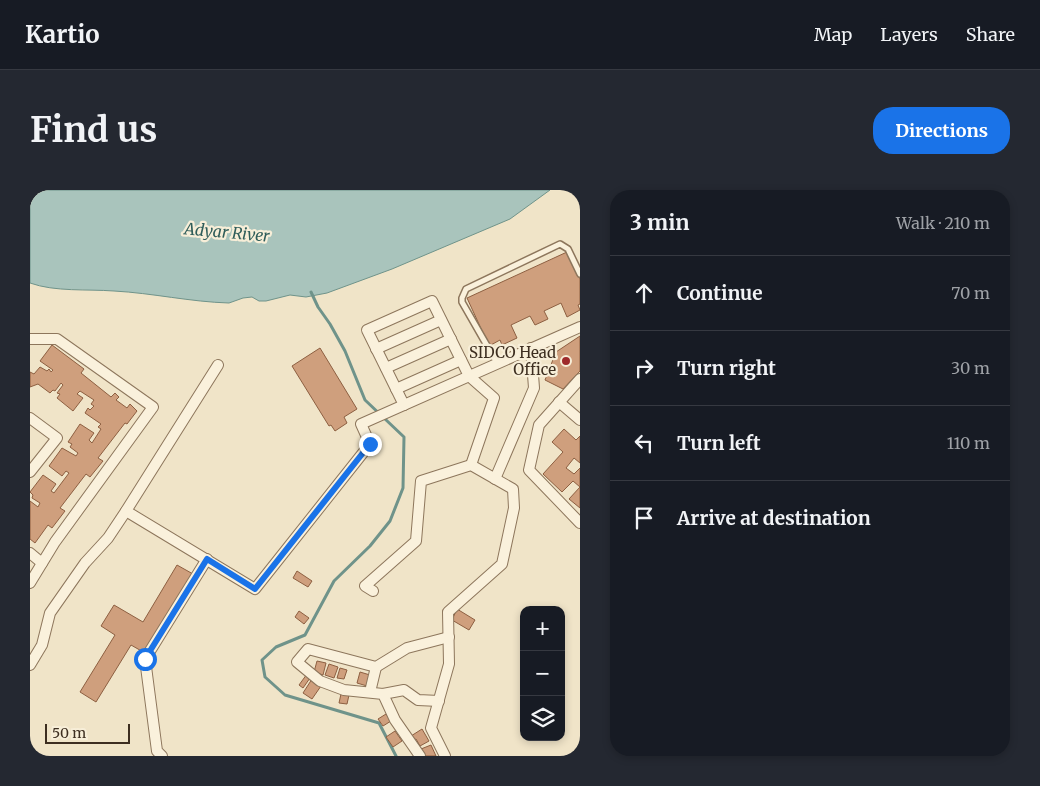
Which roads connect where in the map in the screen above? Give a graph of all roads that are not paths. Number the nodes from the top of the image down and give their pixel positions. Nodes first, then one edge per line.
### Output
1 (580, 274) edge
2 (441, 320) junction
3 (580, 327) edge
4 (30, 339) edge
5 (451, 339) junction
6 (531, 348) junction
7 (376, 349) junction
8 (461, 360) junction
9 (497, 364) junction
10 (218, 365) dead end
11 (386, 368) junction
12 (469, 376) junction
13 (580, 379) edge
14 (396, 389) junction
15 (559, 402) junction
16 (404, 406) junction
17 (30, 418) edge
18 (580, 420) edge
19 (471, 465) junction
20 (30, 472) edge
21 (495, 479) junction
22 (126, 511) junction
23 (580, 523) edge
24 (30, 553) edge
25 (207, 559) junction
26 (42, 563) junction
27 (30, 583) edge
28 (374, 591) dead end
29 (449, 637) junction
30 (30, 665) edge
31 (376, 667) junction
32 (370, 692) junction
33 (383, 694) junction
34 (439, 701) junction
35 (162, 756) edge
36 (420, 756) edge
37 (445, 756) edge

1 - 9 lane
2 - 5 street
2 - 7 street
2 - 7 street
3 - 6 street
4 - 26 street
5 - 8 street
5 - 11 street
6 - 9 street
6 - 21 street
7 - 11 street
8 - 12 street
8 - 14 street
9 - 12 street
10 - 22 street
11 - 14 street
12 - 16 street
12 - 19 street
13 - 15 street
14 - 16 street
15 - 18 street
15 - 23 street
16 - 25 street
17 - 20 street
19 - 21 street
19 - 28 street
21 - 29 street
22 - 25 street
22 - 30 street
24 - 26 street
25 - 35 street
26 - 27 street
29 - 31 street
29 - 34 street
31 - 32 street
31 - 32 street
32 - 33 street
33 - 34 street
33 - 36 street
34 - 37 street

